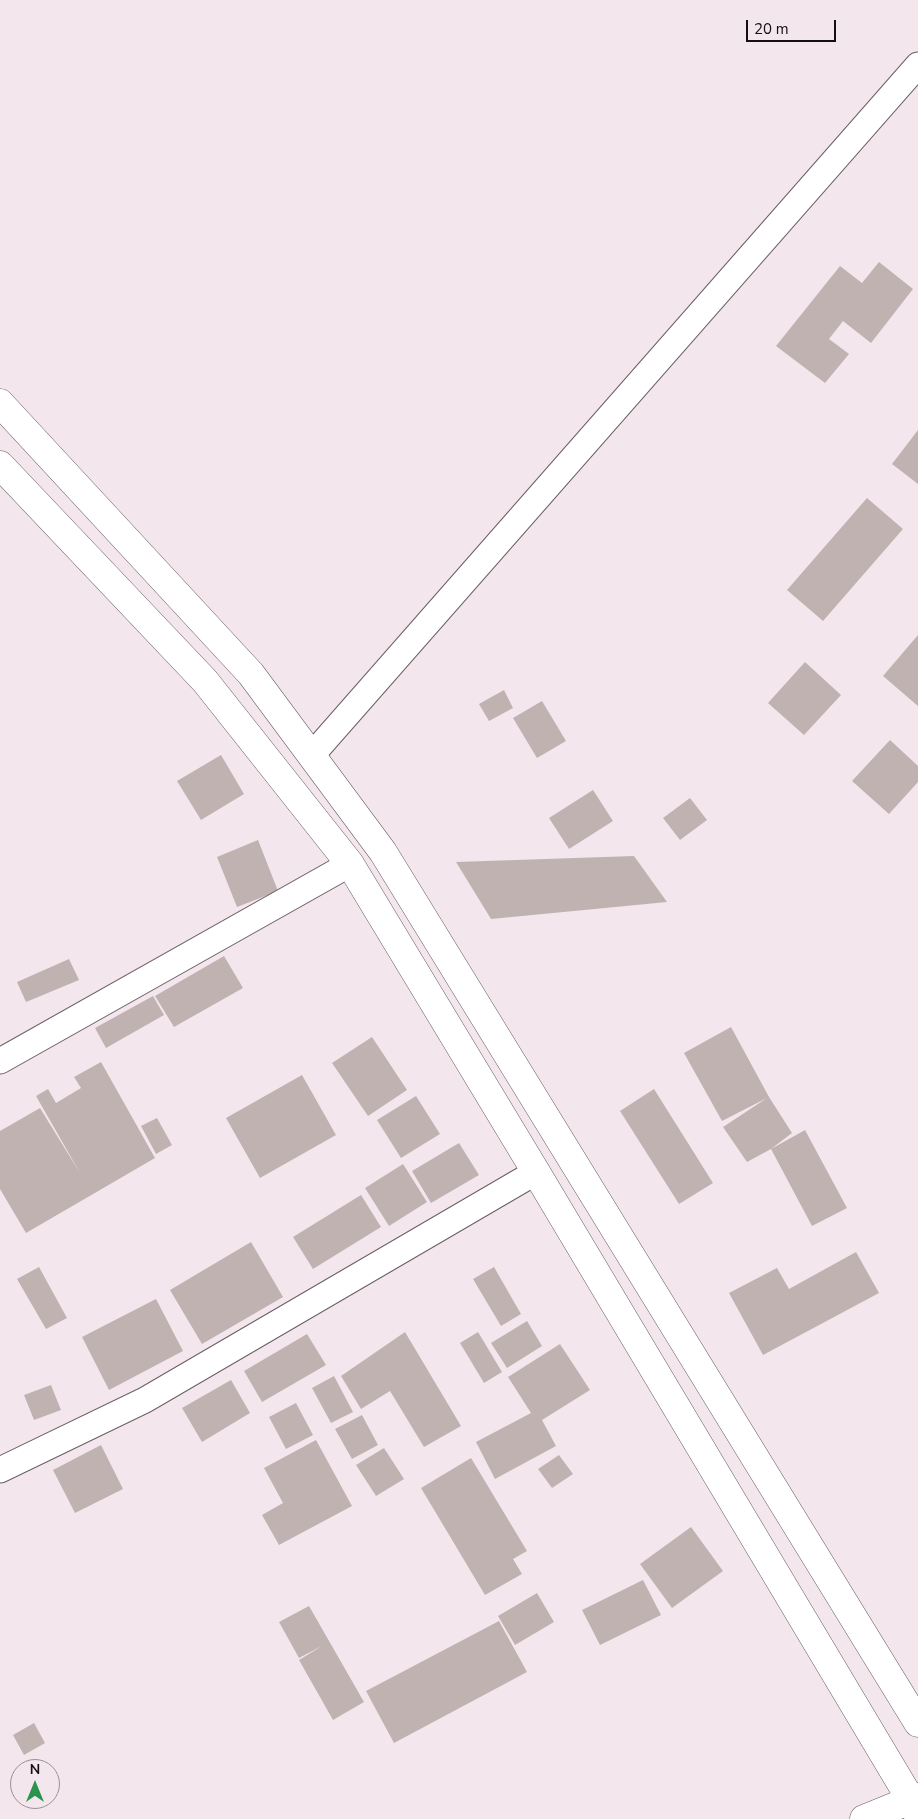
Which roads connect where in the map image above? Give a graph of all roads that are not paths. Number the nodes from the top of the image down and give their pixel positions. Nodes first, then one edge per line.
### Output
1 (918, 65) edge
2 (0, 403) edge
3 (0, 465) edge
4 (312, 755) junction
5 (350, 864) junction
6 (0, 1061) edge
7 (536, 1172) junction
8 (0, 1470) edge
9 (918, 1723) edge
10 (916, 1804) edge
11 (864, 1819) edge

1 - 4 street
2 - 4 street
3 - 5 street
4 - 9 street
5 - 6 street
5 - 7 street
7 - 8 street
7 - 10 street
10 - 11 street

